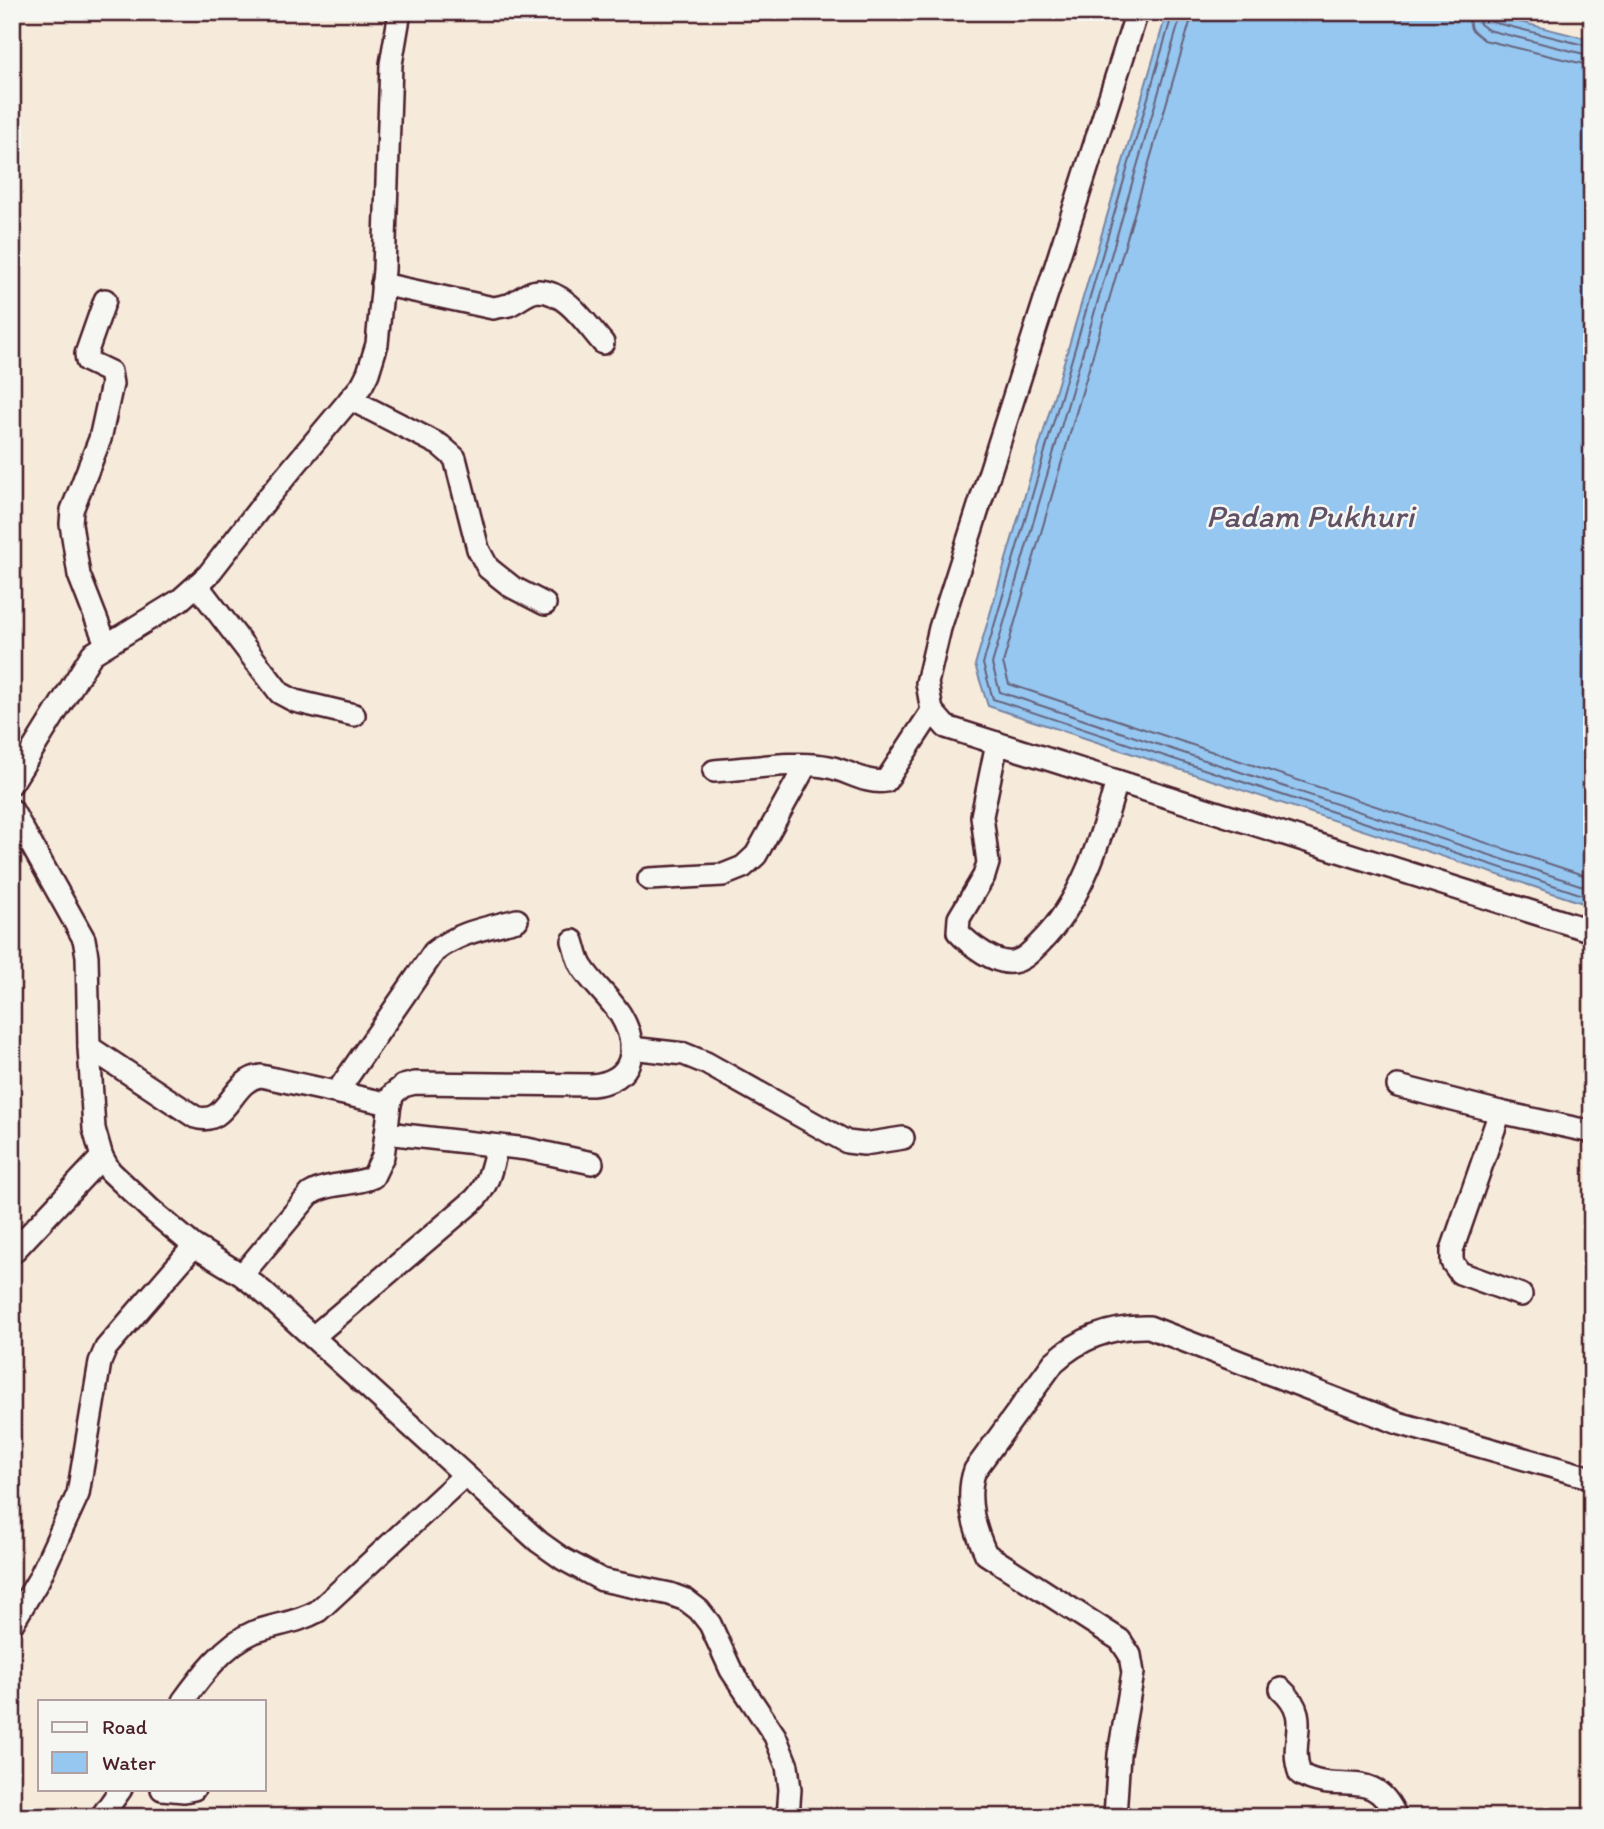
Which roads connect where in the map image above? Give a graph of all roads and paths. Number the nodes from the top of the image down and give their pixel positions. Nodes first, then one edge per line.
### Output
1 (400, 12) edge
2 (1137, 12) edge
3 (383, 284) junction
4 (105, 300) dead end
5 (603, 342) dead end
6 (350, 399) junction
7 (197, 585) junction
8 (545, 604) dead end
9 (106, 644) junction
10 (932, 711) junction
11 (354, 715) dead end
12 (997, 743) junction
13 (806, 765) junction
14 (715, 771) dead end
15 (1117, 781) junction
16 (12, 783) edge
17 (12, 810) edge
18 (649, 879) dead end
19 (517, 920) dead end
20 (1592, 931) edge
21 (573, 942) dead end
22 (89, 1046) junction
23 (631, 1048) junction
24 (1398, 1086) dead end
25 (337, 1092) junction
26 (390, 1104) junction
27 (1500, 1112) junction
28 (1592, 1132) edge
29 (386, 1133) junction
30 (903, 1138) dead end
31 (497, 1146) junction
32 (102, 1157) junction
33 (593, 1163) dead end
34 (194, 1246) junction
35 (12, 1253) edge
36 (242, 1275) junction
37 (1521, 1295) dead end
38 (313, 1336) junction
39 (466, 1475) junction
40 (1592, 1478) edge
41 (12, 1624) edge
42 (1281, 1689) dead end
43 (184, 1700) edge
44 (120, 1790) edge
45 (101, 1817) edge
46 (789, 1817) edge
47 (1115, 1817) edge
48 (1396, 1817) edge

1 - 3 street
2 - 10 street
3 - 5 street
3 - 6 street
4 - 9 street
6 - 7 street
6 - 8 street
7 - 9 street
7 - 11 street
9 - 16 street
10 - 12 street
10 - 13 street
12 - 15 street
12 - 15 street
13 - 14 street
13 - 18 street
15 - 20 street
17 - 22 street
19 - 25 street
21 - 23 street
22 - 25 street
22 - 32 street
23 - 26 street
23 - 30 street
24 - 27 street
25 - 26 street
26 - 29 street
27 - 28 street
27 - 37 street
29 - 31 street
29 - 36 street
31 - 33 street
31 - 38 street
32 - 34 street
32 - 35 street
34 - 36 street
34 - 41 street
36 - 38 street
38 - 39 street
39 - 43 street
39 - 46 street
40 - 47 street
42 - 48 street
44 - 45 street

